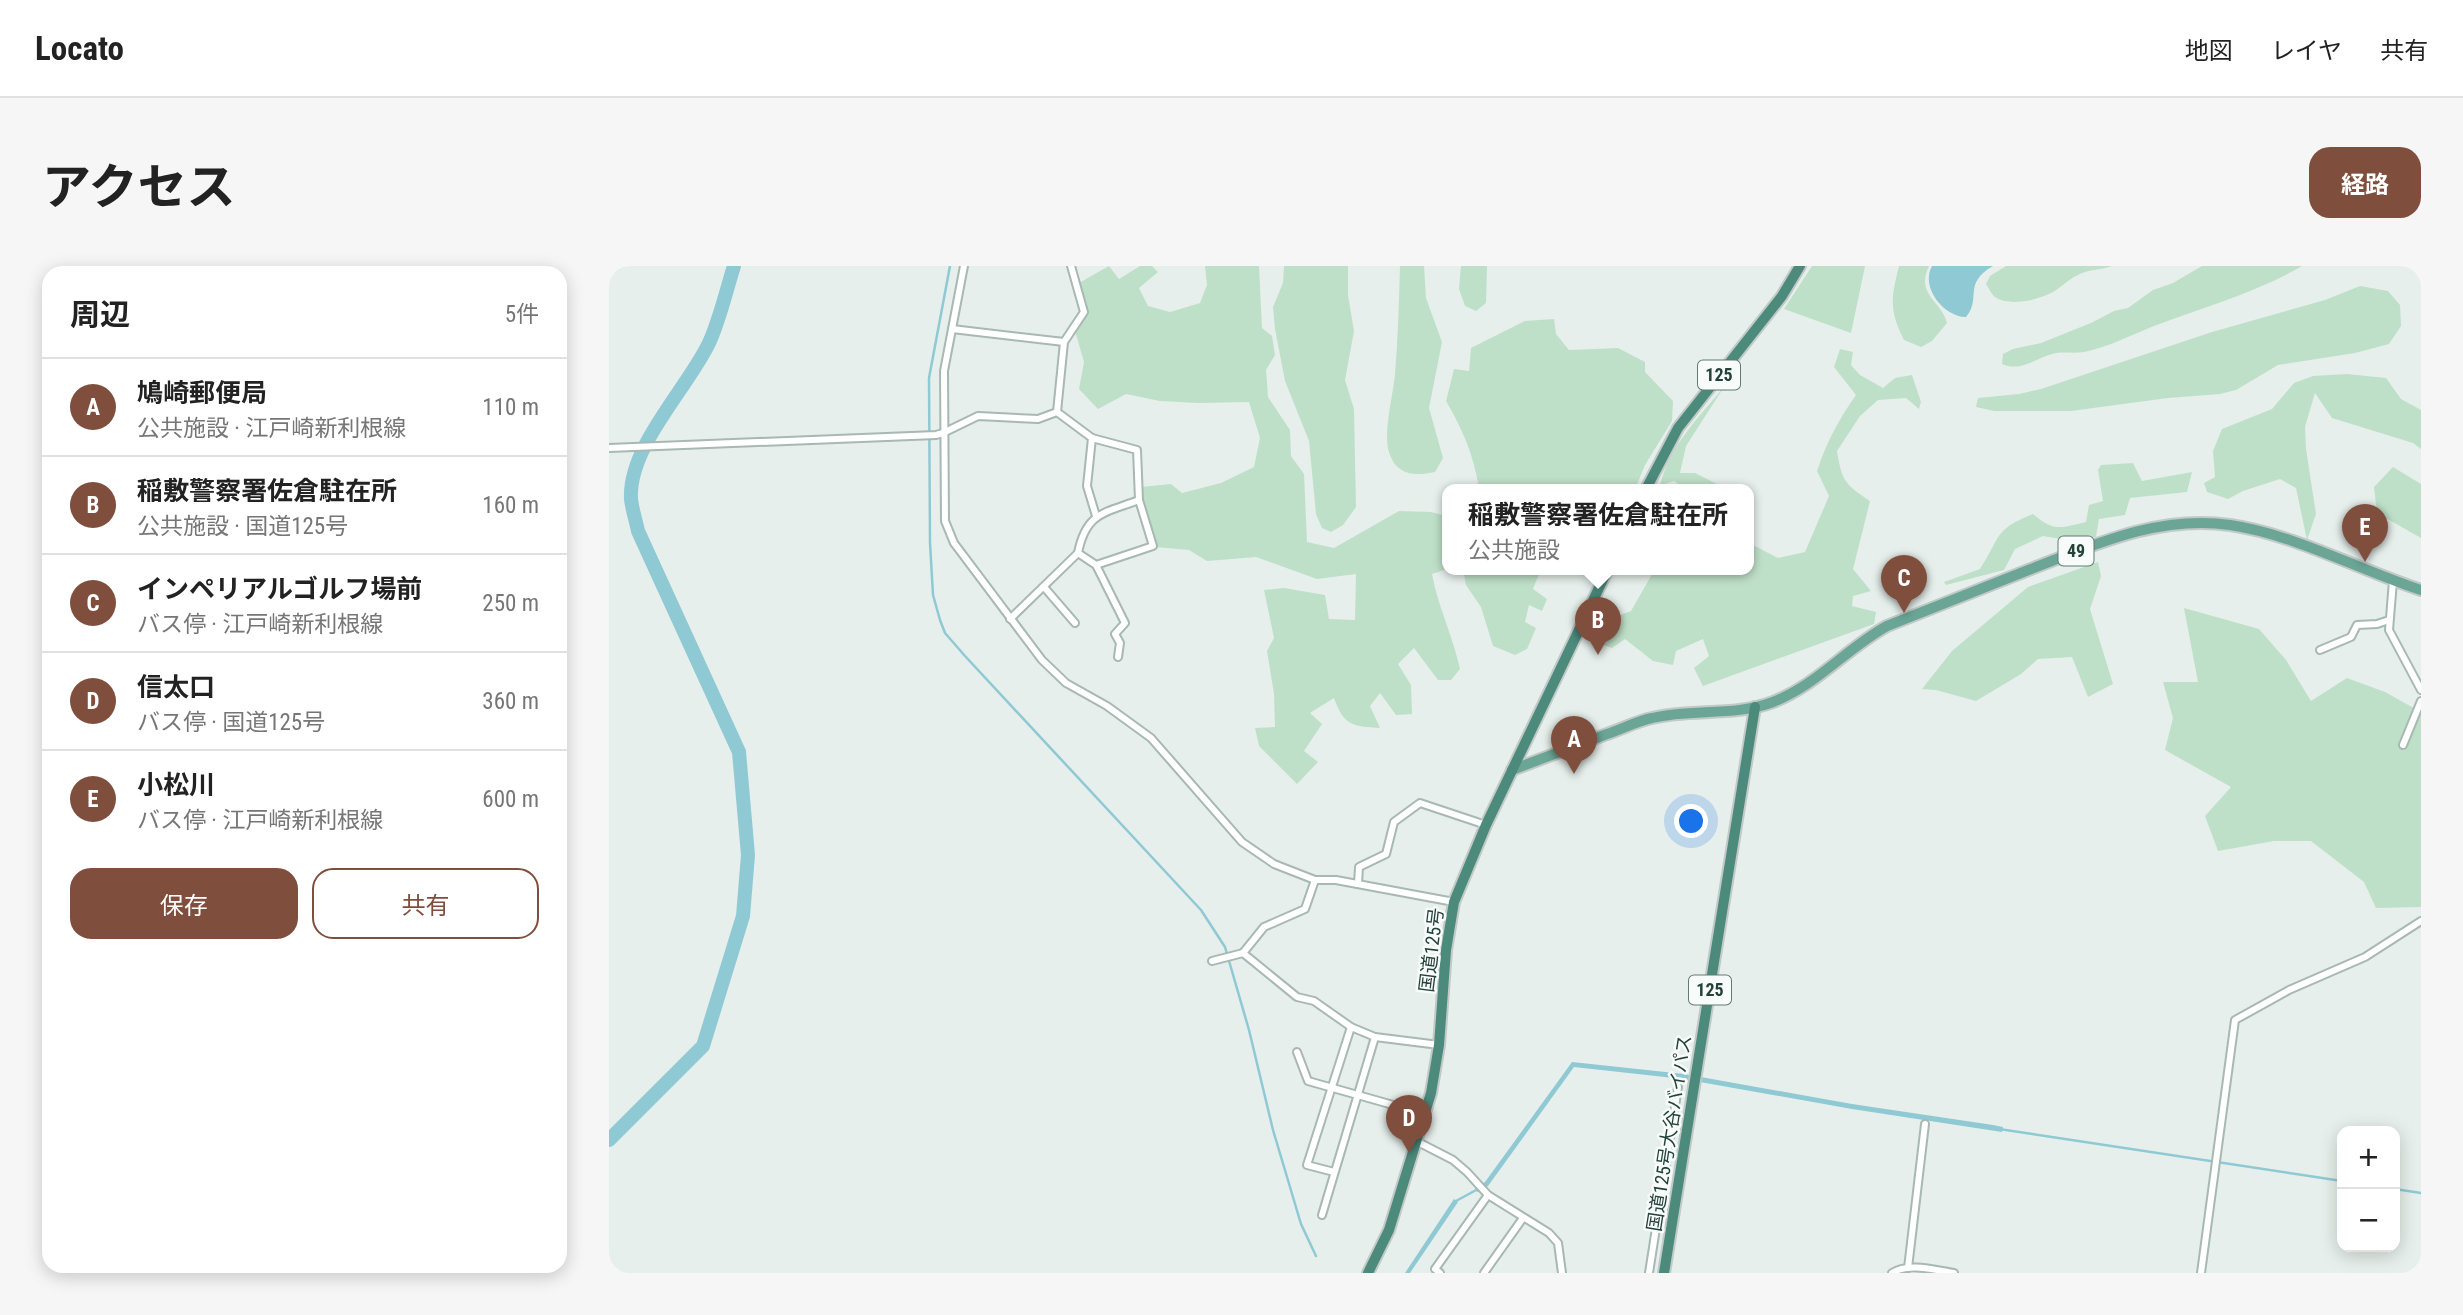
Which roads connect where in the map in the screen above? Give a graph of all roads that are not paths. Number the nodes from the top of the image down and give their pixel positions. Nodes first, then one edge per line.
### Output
1 (964, 266) edge
2 (1072, 266) edge
3 (1800, 266) edge
4 (952, 329) junction
5 (1064, 342) junction
6 (1057, 412) junction
7 (939, 434) junction
8 (1092, 438) junction
9 (609, 448) edge
10 (1649, 484) edge
11 (1139, 500) junction
12 (1096, 516) junction
13 (1078, 553) junction
14 (1095, 565) junction
15 (1605, 575) edge
16 (2393, 581) junction
17 (1044, 587) junction
18 (2421, 590) edge
19 (1010, 619) junction
20 (2389, 620) junction
21 (1075, 624) dead end
22 (2320, 650) dead end
23 (1118, 657) dead end
24 (2421, 690) edge
25 (2421, 701) edge
26 (1755, 707) junction
27 (2403, 745) dead end
28 (1512, 770) junction
29 (1486, 825) junction
30 (1315, 880) junction
31 (1358, 884) junction
32 (1454, 902) junction
33 (2421, 921) edge
34 (1243, 953) junction
35 (1212, 961) dead end
36 (1351, 1027) junction
37 (1375, 1037) junction
38 (1439, 1045) junction
39 (1297, 1052) dead end
40 (1331, 1087) junction
41 (1678, 1087) dead end
42 (1356, 1095) junction
43 (1425, 1114) junction
44 (1925, 1124) dead end
45 (1417, 1142) junction
46 (1333, 1172) junction
47 (1488, 1195) junction
48 (1322, 1215) dead end
49 (1523, 1218) junction
50 (1908, 1268) junction
51 (1368, 1273) edge
52 (1440, 1273) edge
53 (1484, 1273) edge
54 (1562, 1273) edge
55 (1649, 1273) edge
56 (1664, 1273) edge
57 (1892, 1273) edge
58 (1954, 1273) edge
59 (2201, 1273) edge

1 - 4 street
2 - 5 street
3 - 10 highway, 125
4 - 5 street
4 - 7 street
5 - 6 street
6 - 7 street
6 - 8 street
7 - 9 street
7 - 19 street
8 - 11 street
8 - 12 street
11 - 12 street
11 - 14 street
12 - 13 street
13 - 14 street
13 - 17 street
14 - 23 street
15 - 28 highway, 国道125号
16 - 18 main road, 49
16 - 20 street
16 - 26 main road, 49
17 - 19 street
17 - 21 street
19 - 30 street
20 - 22 street
20 - 24 street
25 - 27 street
26 - 28 main road, 49
26 - 56 highway, 国道125号大谷バイパス / 125
28 - 29 highway, 国道125号
29 - 31 street
29 - 32 highway, 国道125号
30 - 31 street
30 - 34 street
31 - 32 street
32 - 38 highway, 国道125号
33 - 59 street
34 - 35 street
34 - 36 street
36 - 37 street
36 - 40 street
37 - 38 street
37 - 42 street
38 - 43 highway, 国道125号
39 - 40 street
40 - 42 street
40 - 46 street
41 - 55 street
42 - 43 street
42 - 46 street
43 - 45 highway, 国道125号
44 - 50 street
45 - 47 street
45 - 51 highway, 国道125号
46 - 48 street
47 - 49 street
47 - 52 street
49 - 53 street
49 - 54 street
50 - 57 street
50 - 58 street

